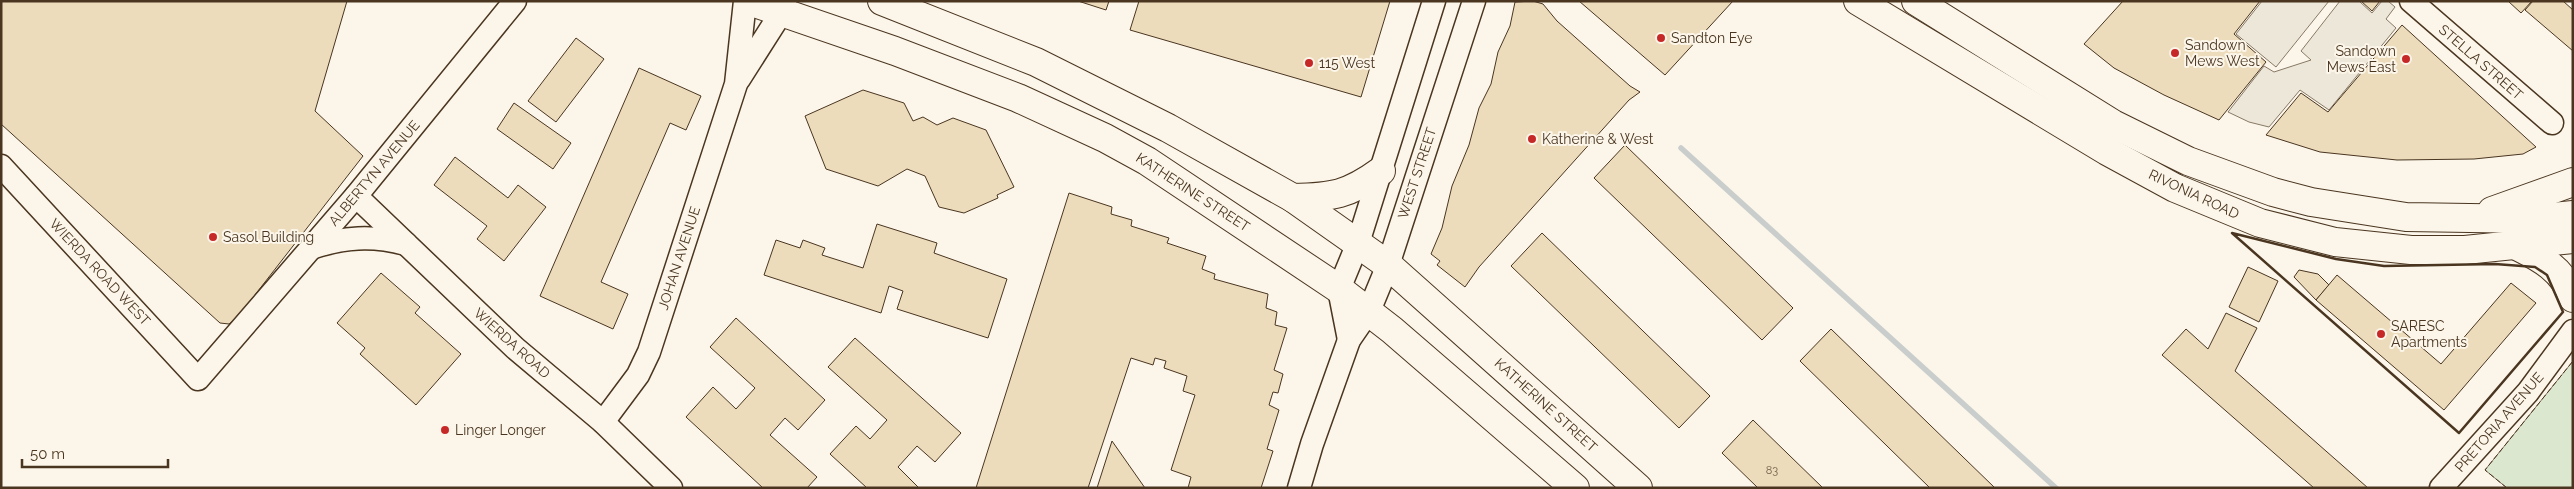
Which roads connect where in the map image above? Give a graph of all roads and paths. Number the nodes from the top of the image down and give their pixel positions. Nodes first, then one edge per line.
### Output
1 (747, 1) edge
2 (1434, 1) edge
3 (1474, 1) edge
4 (1858, 1) edge
5 (1916, 1) edge
6 (2411, 1) edge
7 (885, 2) edge
8 (510, 4) edge
9 (783, 7) edge
10 (736, 84) junction
11 (2552, 124) dead end
12 (1, 166) edge
13 (1381, 171) junction
14 (2573, 182) edge
15 (356, 196) junction
16 (1293, 198) junction
17 (2573, 215) edge
18 (2469, 218) junction
19 (2573, 239) edge
20 (1358, 243) junction
21 (407, 245) junction
22 (2517, 246) junction
23 (311, 248) junction
24 (1388, 265) junction
25 (1339, 288) junction
26 (2573, 298) edge
27 (1369, 311) junction
28 (2573, 331) edge
29 (1349, 340) junction
30 (198, 379) joint
31 (603, 422) junction
32 (671, 488) edge
33 (1299, 488) edge
34 (1575, 488) edge
35 (1615, 488) edge
36 (1638, 488) edge
37 (2441, 488) edge

1 - 9 main road, KATHERINE STREET
1 - 10 street, JOHAN AVENUE
2 - 13 street
3 - 24 street, WEST STREET
4 - 22 main road, RIVONIA ROAD
5 - 18 main road, RIVONIA ROAD
6 - 11 street, STELLA STREET
7 - 16 main road, KATHERINE STREET
8 - 15 street, ALBERTYN AVENUE
9 - 10 street, JOHAN AVENUE
9 - 25 main road, KATHERINE STREET
10 - 31 street, JOHAN AVENUE
12 - 30 street, WIERDA ROAD WEST
13 - 16 main road
13 - 20 street
14 - 18 main road
15 - 21 street, WIERDA ROAD
15 - 23 street, ALBERTYN AVENUE
16 - 20 main road, KATHERINE STREET
17 - 18 main road, RIVONIA ROAD
19 - 22 main road, RIVONIA ROAD
20 - 24 main road, KATHERINE STREET
20 - 25 street
21 - 23 street
21 - 31 street, WIERDA ROAD
22 - 26 main road
23 - 30 street, ALBERTYN AVENUE
24 - 27 street, WEST STREET
24 - 35 main road
24 - 36 main road, KATHERINE STREET
25 - 27 main road, KATHERINE STREET
25 - 29 street
27 - 29 street, WEST STREET
27 - 34 main road, KATHERINE STREET
28 - 37 street, PRETORIA AVENUE
29 - 33 street, WEST STREET
31 - 32 street, WIERDA ROAD

